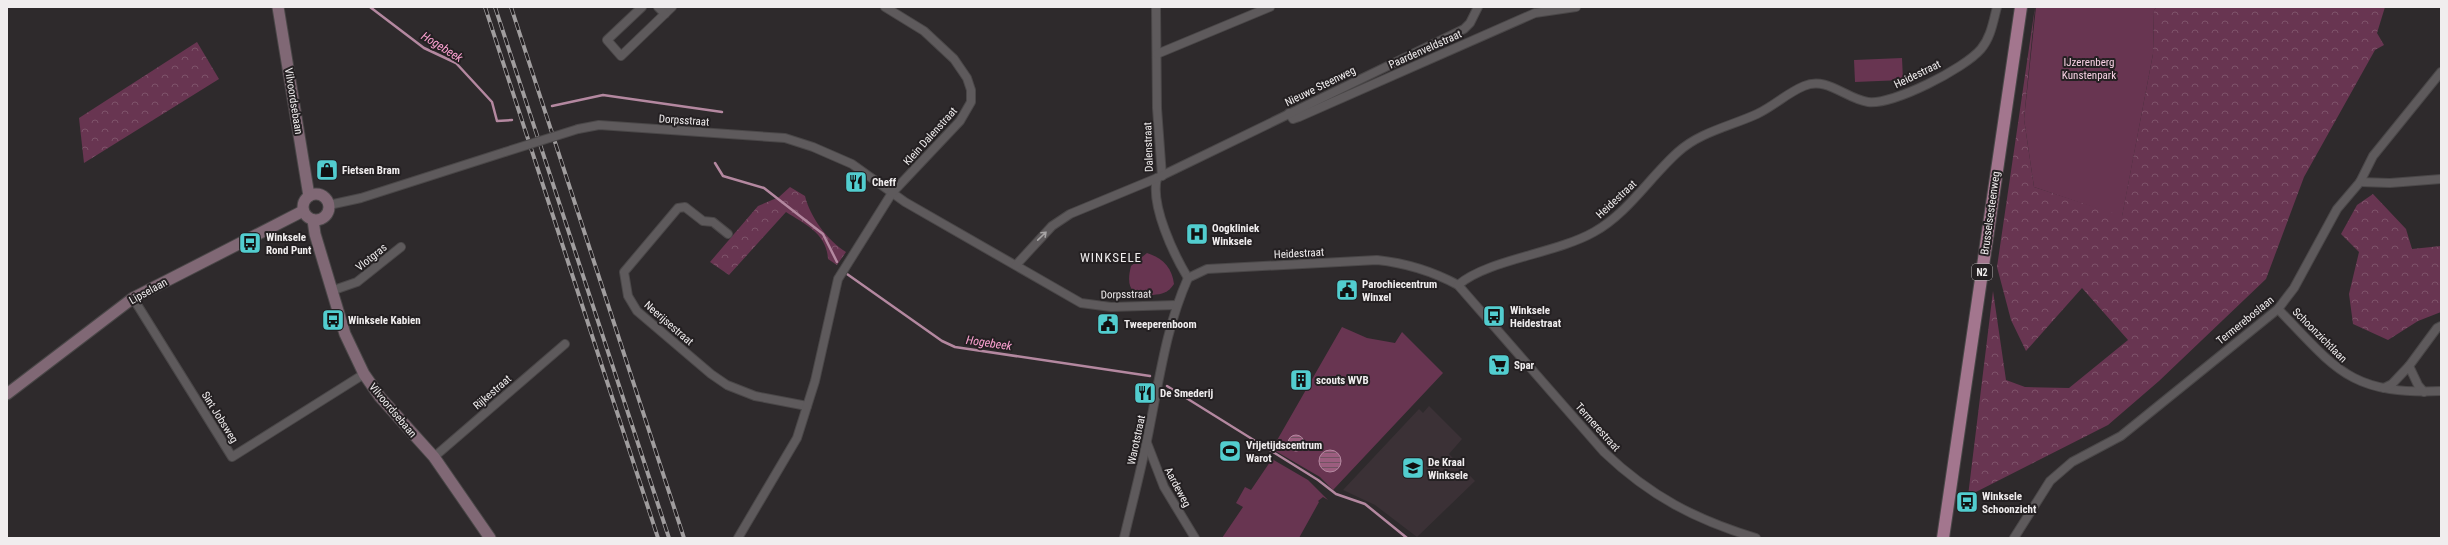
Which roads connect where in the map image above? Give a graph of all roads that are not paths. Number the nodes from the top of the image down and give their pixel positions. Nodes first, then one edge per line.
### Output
1 (278, 7) edge
2 (642, 7) edge
3 (658, 7) edge
4 (672, 7) edge
5 (885, 7) edge
6 (1156, 7) edge
7 (1270, 7) edge
8 (1478, 7) edge
9 (1576, 7) edge
10 (1997, 7) edge
11 (2021, 7) edge
12 (665, 14) junction
13 (1157, 54) junction
14 (2441, 72) edge
15 (1289, 113) junction
16 (1159, 177) junction
17 (2441, 179) edge
18 (2360, 182) junction
19 (892, 193) junction
20 (309, 196) junction
21 (329, 205) junction
22 (303, 210) junction
23 (313, 220) junction
24 (728, 234) dead end
25 (401, 247) dead end
26 (1016, 264) junction
27 (1188, 278) junction
28 (1458, 285) junction
29 (331, 291) junction
30 (133, 298) junction
31 (1176, 305) junction
32 (2278, 309) junction
33 (2441, 326) edge
34 (565, 344) dead end
35 (2409, 366) junction
36 (364, 374) junction
37 (2384, 388) junction
38 (2441, 391) edge
39 (2424, 392) junction
40 (7, 394) edge
41 (808, 406) junction
42 (1147, 443) junction
43 (434, 457) junction
44 (490, 538) edge
45 (738, 538) edge
46 (1124, 538) edge
47 (1195, 538) edge
48 (1756, 538) edge
49 (1943, 538) edge
50 (2014, 538) edge

1 - 20 street, Vilvoordsebaan
2 - 12 street
3 - 12 street
4 - 12 street
5 - 19 street, Klein Dalenstraat
6 - 13 street, Dalenstraat
7 - 13 street
8 - 15 street, Nieuwe Steenweg
9 - 15 street, Paardenveldstraat
10 - 28 street, Heidestraat
11 - 49 main road, Brusselsesteenweg / N2
13 - 16 street, Dalenstraat
14 - 18 street, Termereboslaan
15 - 16 street, Nieuwe Steenweg
26 -> 16 street
16 - 27 street, Dalenstraat
17 - 18 street
18 - 32 street, Termereboslaan
19 - 21 street, Dorpsstraat, bridge
19 - 26 street, Dorpsstraat
19 - 41 street
20 - 21 street
20 - 22 street
21 - 23 street
22 - 23 street
22 - 30 street, Lipselaan
23 - 29 street, Vilvoordsebaan
24 - 41 street, Neerijsestraat
25 - 29 street, Vlotgras
26 - 31 street, Dorpsstraat
27 - 28 street, Heidestraat
27 - 31 street, Warotstraat
28 - 48 street, Termerestraat
29 - 36 street, Vilvoordsebaan
30 - 36 street, Sint Jobsweg
30 - 40 street, Lipselaan
31 - 42 street, Warotstraat
32 - 37 street, Schoonzichtlaan
32 - 50 street, Termereboslaan
33 - 35 street
34 - 43 street, Rijkestraat
35 - 37 street
35 - 39 street
36 - 43 street, Vilvoordsebaan
37 - 39 street, Schoonzichtlaan
38 - 39 street, Schoonzichtlaan
41 - 45 street
42 - 46 street, Warotstraat
42 - 47 street, Aardeweg
43 - 44 street, Vilvoordsebaan

